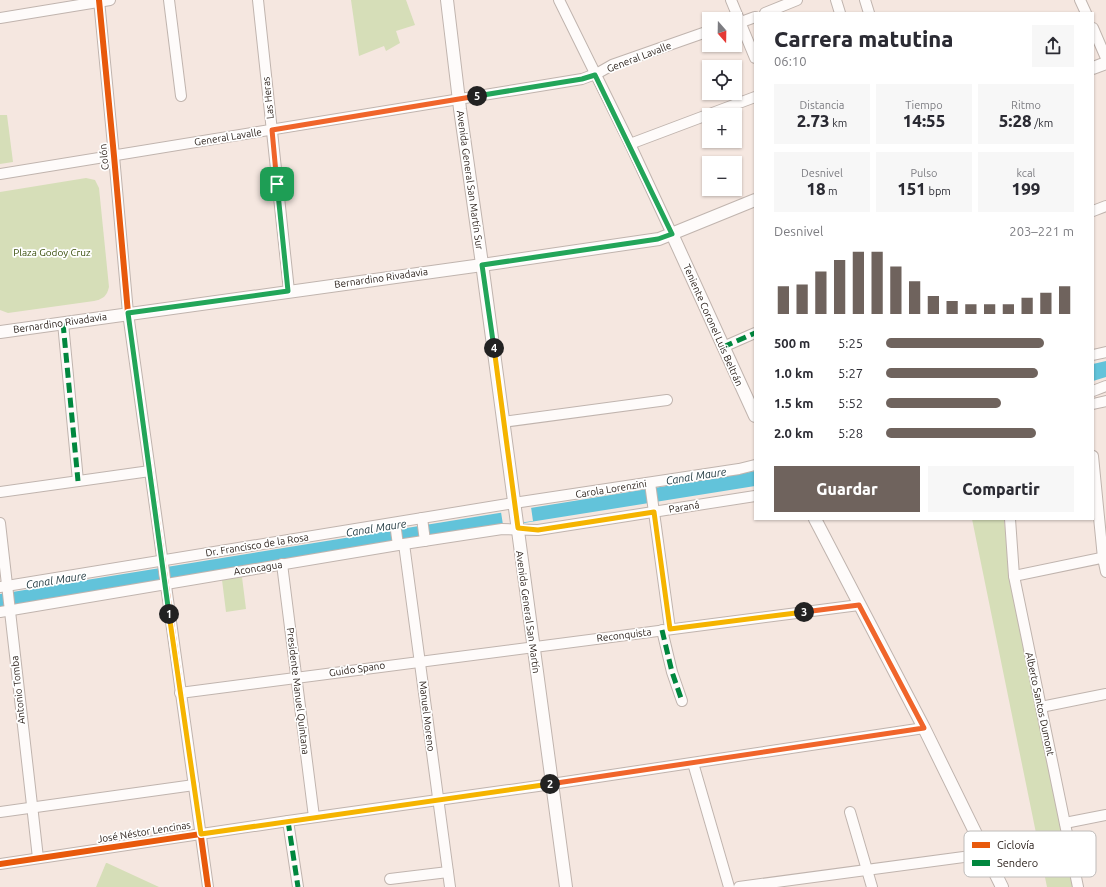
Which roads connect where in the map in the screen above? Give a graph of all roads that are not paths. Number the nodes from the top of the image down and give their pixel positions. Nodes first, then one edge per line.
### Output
1 (110, 0) edge
2 (169, 0) edge
3 (258, 0) edge
4 (447, 0) edge
5 (559, 0) edge
6 (731, 0) edge
7 (797, 0) edge
8 (836, 0) edge
9 (865, 0) edge
10 (1080, 0) edge
11 (99, 1) edge
12 (735, 12) edge
13 (767, 12) edge
14 (840, 12) edge
15 (869, 12) edge
16 (1086, 12) edge
17 (754, 17) edge
18 (0, 18) edge
19 (742, 22) edge
20 (1094, 30) edge
21 (742, 31) edge
22 (702, 33) edge
23 (754, 56) edge
24 (1106, 58) edge
25 (1106, 63) edge
26 (1094, 68) edge
27 (595, 75) junction
28 (181, 96) dead end
29 (754, 97) edge
30 (459, 99) junction
31 (272, 130) junction
32 (630, 144) junction
33 (114, 156) junction
34 (0, 174) edge
35 (754, 200) edge
36 (1106, 206) edge
37 (1094, 211) edge
38 (672, 234) junction
39 (482, 265) junction
40 (288, 291) junction
41 (128, 313) junction
42 (63, 323) junction
43 (0, 332) edge
44 (754, 333) edge
45 (723, 347) junction
46 (1106, 352) edge
47 (1094, 355) edge
48 (1106, 386) edge
49 (1094, 391) edge
50 (668, 400) dead end
51 (1106, 401) edge
52 (1094, 404) edge
53 (754, 414) edge
54 (503, 422) junction
55 (1094, 464) edge
56 (754, 465) edge
57 (150, 471) junction
58 (78, 481) junction
59 (651, 485) junction
60 (0, 492) edge
61 (754, 496) edge
62 (514, 507) junction
63 (654, 507) junction
64 (816, 520) edge
65 (1010, 520) edge
66 (0, 522) edge
67 (422, 522) junction
68 (395, 526) junction
69 (517, 526) junction
70 (425, 539) junction
71 (400, 544) junction
72 (1105, 557) edge
73 (163, 564) junction
74 (282, 564) junction
75 (1106, 572) edge
76 (1014, 576) junction
77 (165, 582) junction
78 (5, 588) edge
79 (859, 605) junction
80 (6, 609) edge
81 (666, 629) junction
82 (533, 646) junction
83 (420, 661) junction
84 (296, 678) junction
85 (180, 693) junction
86 (1106, 694) edge
87 (682, 701) dead end
88 (1041, 707) junction
89 (924, 728) junction
90 (693, 763) junction
91 (552, 784) junction
92 (194, 785) junction
93 (438, 800) junction
94 (31, 808) junction
95 (0, 812) edge
96 (850, 812) dead end
97 (1106, 815) edge
98 (314, 817) junction
99 (288, 821) junction
100 (1065, 823) junction
101 (975, 831) edge
102 (1067, 831) edge
103 (201, 834) junction
104 (964, 857) edge
105 (38, 858) junction
106 (0, 864) edge
107 (867, 870) junction
108 (448, 872) junction
109 (997, 877) edge
110 (1076, 877) edge
111 (390, 879) dead end
112 (208, 887) edge
113 (298, 887) edge
114 (450, 887) edge
115 (566, 887) edge
116 (729, 887) edge
117 (739, 887) edge
118 (872, 887) edge
119 (1002, 887) edge
120 (1078, 887) edge

1 - 11 street
2 - 28 street
3 - 31 street, Las Heras
4 - 30 main road, Avenida General San Martín Sur
5 - 27 street
6 - 12 street
7 - 13 street
8 - 14 street
9 - 15 street
10 - 16 street
11 - 18 street
11 - 33 street, Colón
17 - 19 street
20 - 24 street
21 - 23 street
22 - 27 street, General Lavalle
25 - 26 main road
27 - 30 street, General Lavalle
27 - 32 street
29 - 32 street
30 - 31 street, General Lavalle
30 - 39 main road, Avenida General San Martín Sur
31 - 33 street, General Lavalle
31 - 40 street, Las Heras
32 - 38 street
33 - 34 street, General Lavalle
33 - 41 street, Colón
35 - 38 main road, Bernardino Rivadavia
36 - 37 street
38 - 39 main road, Bernardino Rivadavia
38 - 45 main road, Teniente Coronel Luis Beltrán
39 - 40 main road, Bernardino Rivadavia
39 - 54 main road, Avenida General San Martín
40 - 41 main road, Bernardino Rivadavia
41 - 42 main road, Bernardino Rivadavia
41 - 57 street, Colón
42 - 43 main road, Bernardino Rivadavia
42 - 58 street
44 - 45 street
45 - 53 main road, Teniente Coronel Luis Beltrán
46 - 47 street
48 - 49 street
50 - 54 street
51 - 52 street
54 - 62 main road, Avenida General San Martín
55 - 72 street
56 - 59 street, Carola Lorenzini
57 - 58 street
57 - 73 street, Colón
58 - 60 street
59 - 62 street, Carola Lorenzini
59 - 63 street
61 - 63 street, Paraná
62 - 67 street, Dr. Francisco de la Rosa
62 - 69 main road, Avenida General San Martín
63 - 69 street, Paraná
63 - 81 street
64 - 79 main road
65 - 76 street, Alberto Santos Dumont
66 - 78 street, Antonio Tomba
67 - 68 street, Dr. Francisco de la Rosa
67 - 70 street
68 - 71 street, Manuel Moreno
68 - 73 street, Dr. Francisco de la Rosa
69 - 70 street, Aconcagua
69 - 82 main road, Avenida General San Martín
70 - 71 street, Aconcagua
71 - 74 street, Aconcagua
71 - 83 street, Manuel Moreno
72 - 75 street
72 - 76 street
73 - 77 street, Colón
73 - 78 street, Dr. Francisco de la Rosa
74 - 77 street, Aconcagua
74 - 84 street, Presidente Manuel Quintana
76 - 88 street, Alberto Santos Dumont
77 - 80 street, Aconcagua
77 - 85 street, Colón
78 - 80 street, Antonio Tomba
79 - 81 street, Reconquista
79 - 89 main road
80 - 94 street, Antonio Tomba
81 - 82 street, Reconquista
81 - 87 street
82 - 83 street, Guido Spano
82 - 91 main road, Avenida General San Martín
83 - 84 street, Guido Spano
83 - 93 street, Manuel Moreno
84 - 85 street, Guido Spano
84 - 98 street, Presidente Manuel Quintana
85 - 92 street, Colón
86 - 88 street
88 - 100 street, Alberto Santos Dumont
89 - 90 street, José Néstor Lencinas
89 - 101 main road
90 - 91 street, José Néstor Lencinas
90 - 116 street
91 - 93 street, José Néstor Lencinas
91 - 115 main road, Avenida General San Martín
92 - 94 street
92 - 103 street, Colón
93 - 98 street, José Néstor Lencinas
93 - 108 street, Manuel Moreno
94 - 95 street
94 - 105 street, Antonio Tomba
96 - 107 street
97 - 100 street
98 - 99 street, José Néstor Lencinas
99 - 103 street, José Néstor Lencinas
99 - 113 street
100 - 102 street, Alberto Santos Dumont
103 - 105 street, José Néstor Lencinas
103 - 112 street, Colón
104 - 107 street
105 - 106 street, José Néstor Lencinas
107 - 117 street
107 - 118 street
108 - 111 street
108 - 114 street, Manuel Moreno
109 - 119 main road
110 - 120 street, Alberto Santos Dumont

